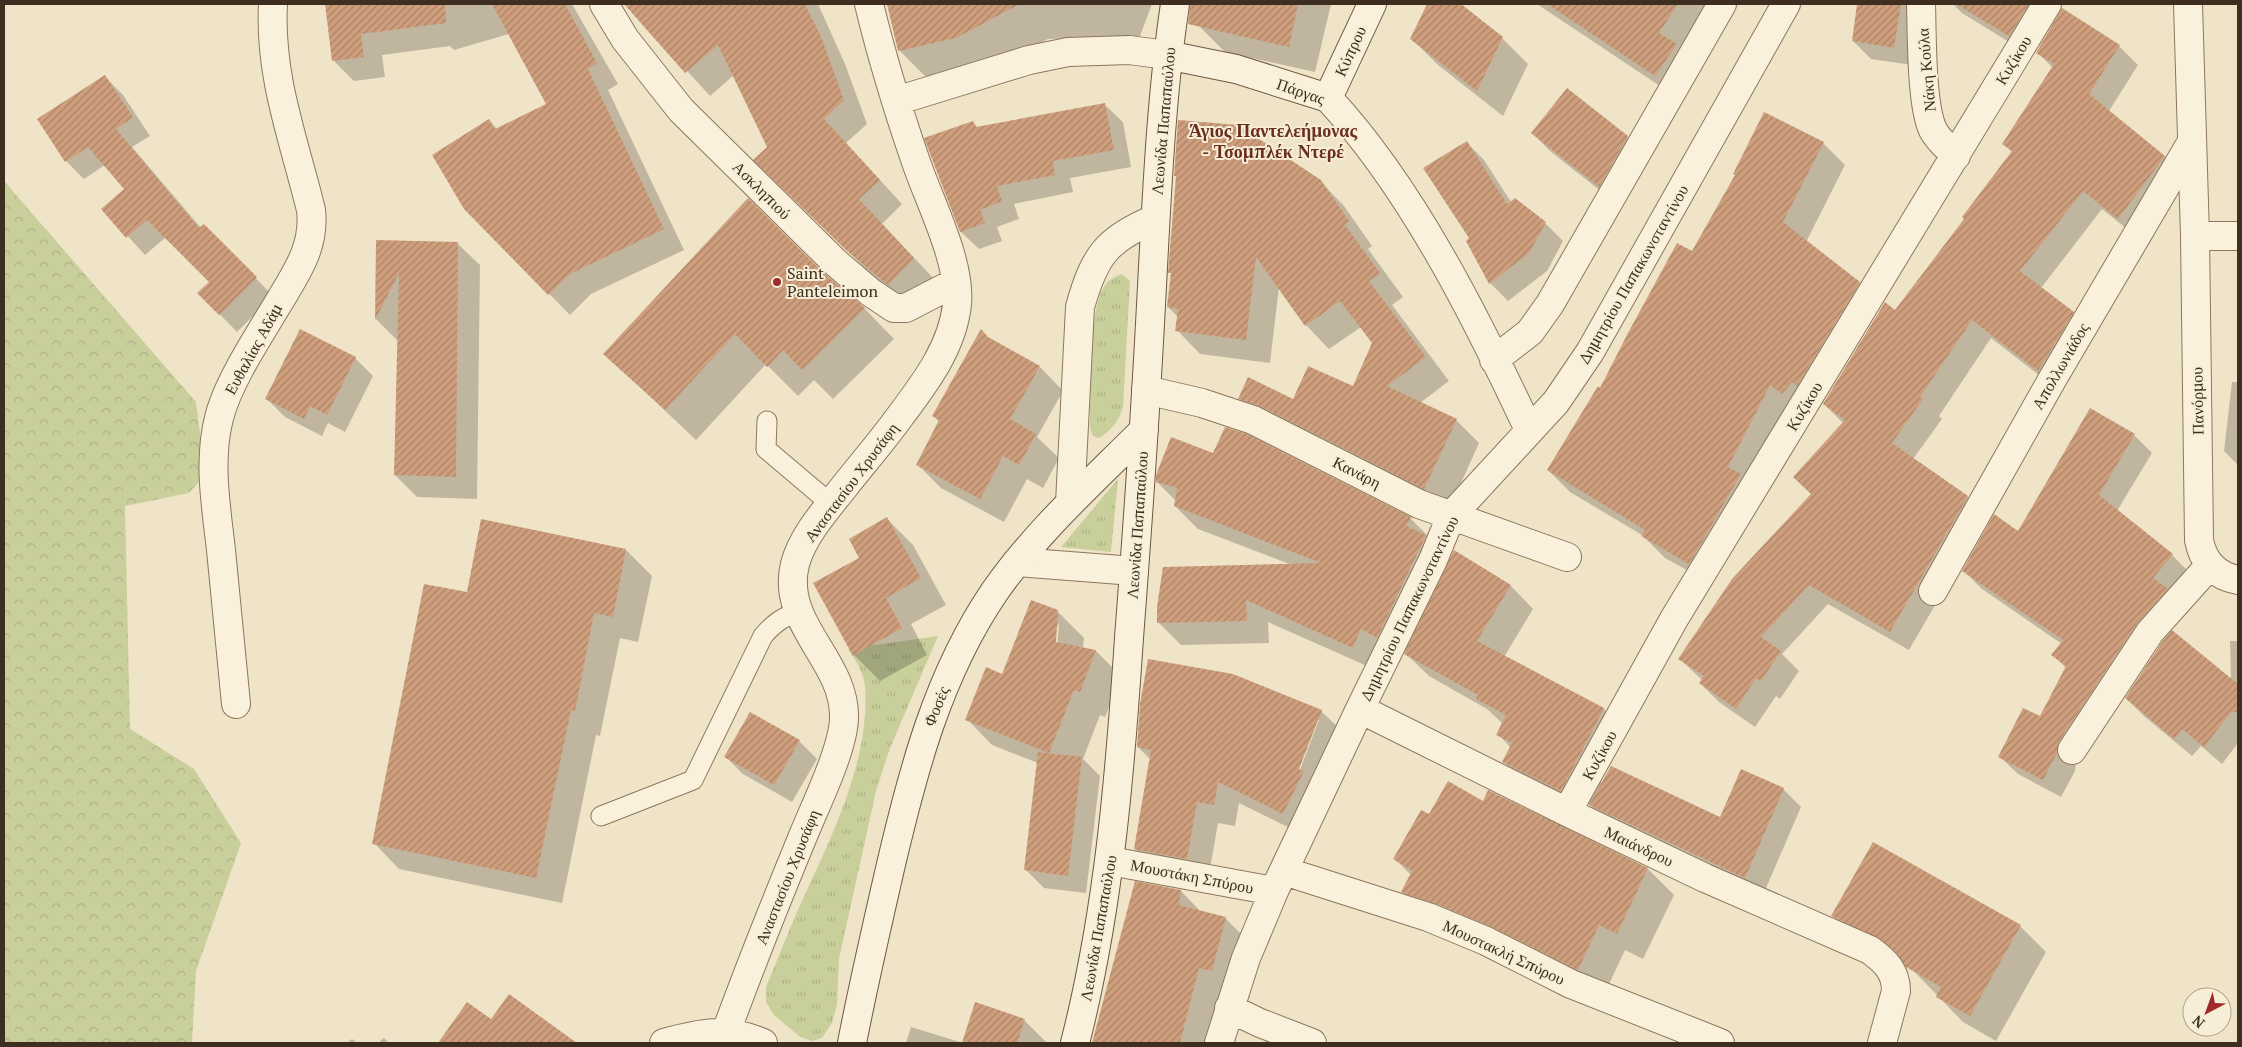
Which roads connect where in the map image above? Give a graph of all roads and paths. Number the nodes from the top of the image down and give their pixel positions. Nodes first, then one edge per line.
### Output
1 (273, 4) edge
2 (604, 4) edge
3 (869, 4) edge
4 (1175, 4) edge
5 (1372, 4) edge
6 (1722, 4) edge
7 (1786, 4) edge
8 (1921, 4) edge
9 (2047, 4) edge
10 (2188, 4) edge
11 (1167, 55) junction
12 (1328, 98) junction
13 (896, 101) junction
14 (2191, 143) junction
15 (1956, 156) junction
16 (1155, 220) junction
17 (2195, 236) junction
18 (2238, 236) edge
19 (956, 282) junction
20 (1494, 360) junction
21 (1146, 390) junction
22 (767, 422) dead end
23 (1144, 430) junction
24 (1529, 430) junction
25 (1070, 503) junction
26 (831, 504) junction
27 (1451, 516) junction
28 (1567, 557) dead end
29 (1017, 562) junction
30 (2210, 565) junction
31 (1134, 571) junction
32 (2238, 580) edge
33 (1932, 591) dead end
34 (798, 612) junction
35 (236, 704) dead end
36 (1360, 709) junction
37 (2072, 750) dead end
38 (1567, 812) junction
39 (601, 816) dead end
40 (1110, 861) junction
41 (1279, 881) junction
42 (1229, 1008) junction
43 (724, 1038) edge
44 (664, 1043) edge
45 (763, 1043) edge
46 (852, 1043) edge
47 (1075, 1043) edge
48 (1219, 1043) edge
49 (1312, 1043) edge
50 (1720, 1043) edge
51 (1882, 1043) edge

1 - 35 street, Ευθαλίας Αδάμ
2 - 19 street, Ασκληπιού
3 - 13 street, Αναστασίου Χρυσάφη
4 - 11 street, Λεωνίδα Παπαπαύλου
5 - 12 street, Κύπρου
6 - 20 street
7 - 24 street, Δημητρίου Παπακωνσταντίνου
8 - 15 street, Νάκη Κούλα
9 - 15 street, Κυζίκου
10 - 14 street, Πανόρμου
11 - 12 street, Πάργας
11 - 13 street, Πάργας
11 - 16 street, Λεωνίδα Παπαπαύλου
12 - 20 street, Πάργας
13 - 19 street, Αναστασίου Χρυσάφη
14 - 17 street, Πανόρμου
14 - 33 street, Απολλωνιάδος
15 - 38 street, Κυζίκου
16 - 21 street, Λεωνίδα Παπαπαύλου
16 - 25 street
17 - 18 street
17 - 30 street, Πανόρμου
19 - 26 street, Αναστασίου Χρυσάφη
20 - 24 street, Πάργας
21 - 23 street, Λεωνίδα Παπαπαύλου
21 - 27 street, Κανάρη
22 - 26 lane
23 - 25 street, Φοσές
23 - 31 street, Λεωνίδα Παπαπαύλου
24 - 27 street, Δημητρίου Παπακωνσταντίνου
25 - 29 street, Φοσές
26 - 34 street, Αναστασίου Χρυσάφη
27 - 28 street, Κανάρη
27 - 36 street, Δημητρίου Παπακωνσταντίνου
29 - 31 street
29 - 46 street, Φοσές
30 - 32 street
30 - 37 street
31 - 40 street, Λεωνίδα Παπαπαύλου
34 - 39 lane
34 - 43 street, Αναστασίου Χρυσάφη
36 - 38 street, Μαιάνδρου
36 - 41 street, Δημητρίου Παπακωνσταντίνου
38 - 51 street, Μαιάνδρου
40 - 41 street, Μουστάκη Σπύρου
40 - 47 street, Λεωνίδα Παπαπαύλου
41 - 42 street, Δημητρίου Παπακωνσταντίνου
41 - 50 street, Μουστακλή Σπύρου
42 - 48 street, Δημητρίου Παπακωνσταντίνου
42 - 49 street
43 - 44 street
43 - 45 street

